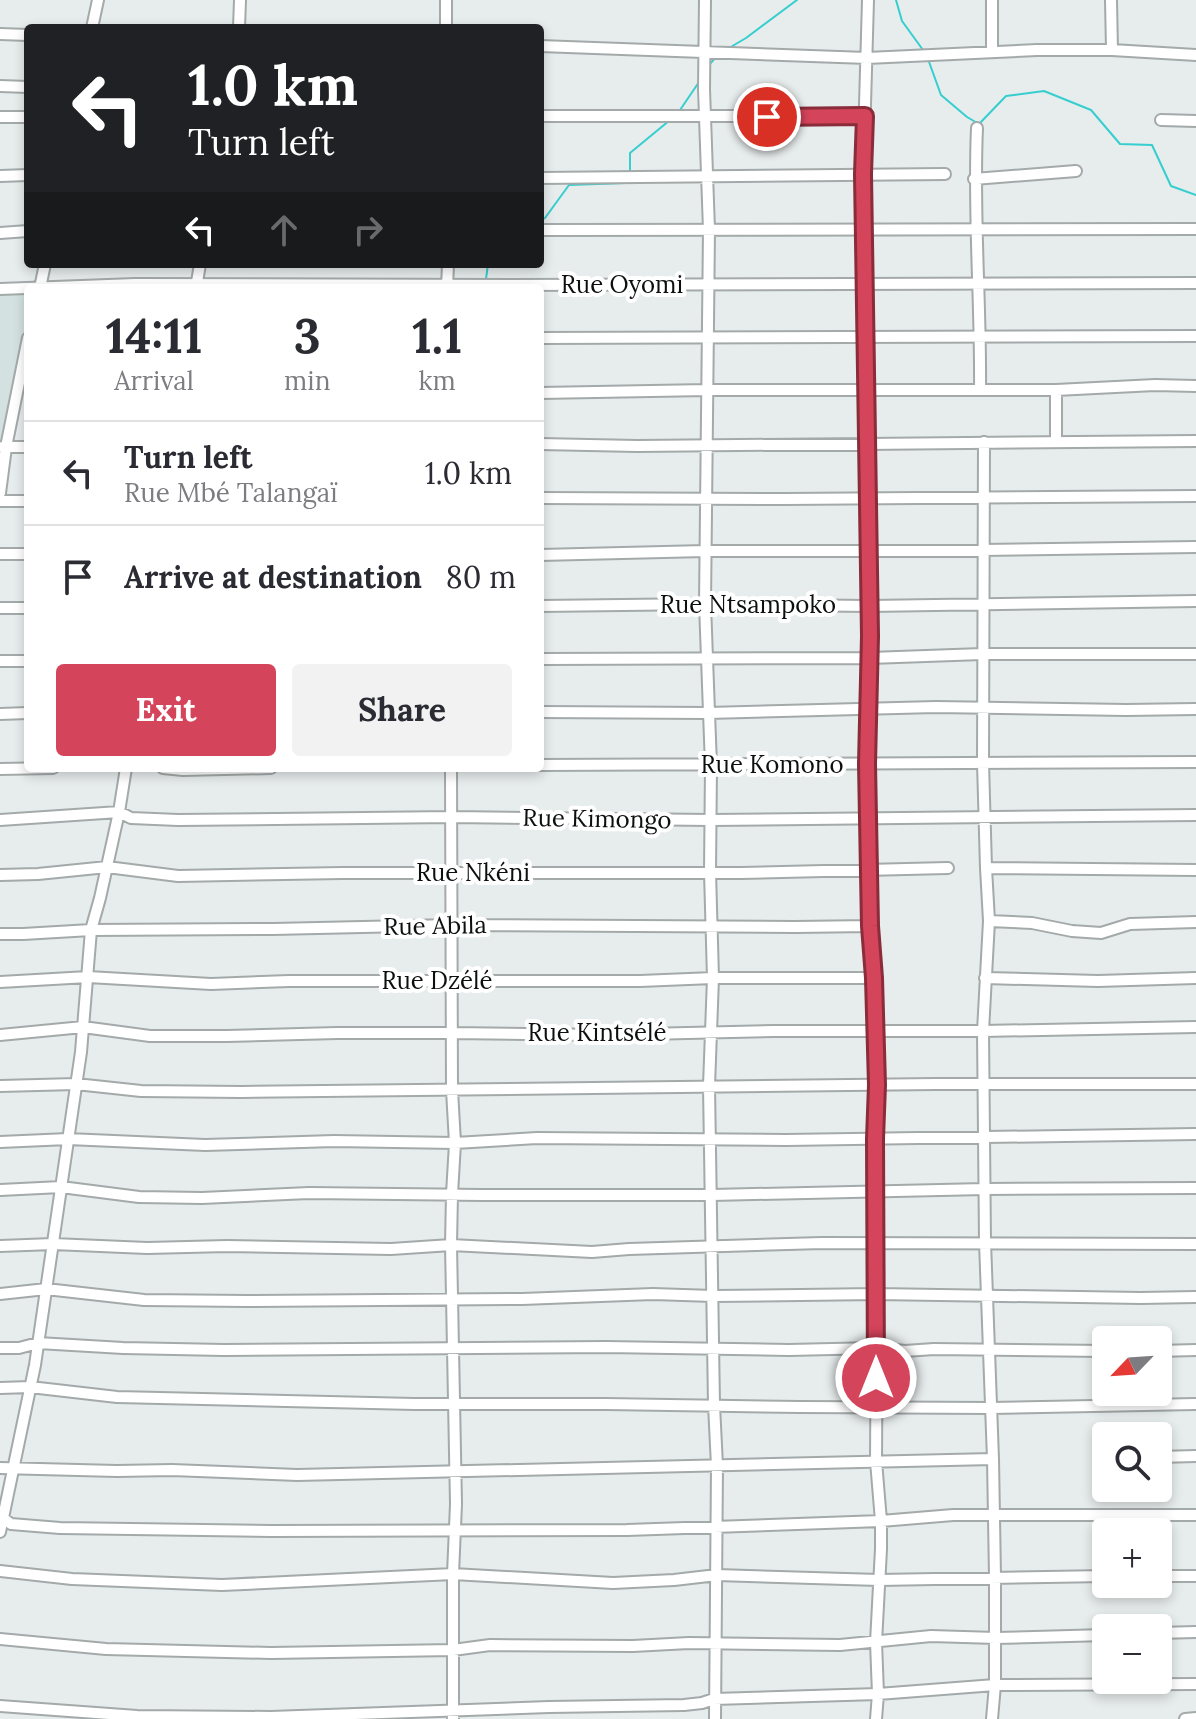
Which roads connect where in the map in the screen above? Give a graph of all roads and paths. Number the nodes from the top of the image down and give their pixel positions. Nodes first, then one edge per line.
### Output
1 (98, 0) edge
2 (240, 0) edge
3 (446, 0) edge
4 (705, 0) edge
5 (868, 0) edge
6 (992, 0) edge
7 (1111, 0) edge
8 (93, 24) edge
9 (239, 24) edge
10 (446, 24) edge
11 (0, 34) edge
12 (24, 35) edge
13 (544, 46) edge
14 (1112, 50) junction
15 (704, 51) junction
16 (992, 52) junction
17 (1196, 55) edge
18 (867, 58) junction
19 (0, 86) edge
20 (24, 87) edge
21 (544, 116) edge
22 (706, 116) junction
23 (865, 116) junction
24 (0, 117) edge
25 (24, 117) edge
26 (1161, 120) dead end
27 (1196, 121) edge
28 (977, 128) dead end
29 (1076, 171) dead end
30 (863, 174) junction
31 (945, 174) dead end
32 (24, 175) edge
33 (0, 176) edge
34 (708, 177) junction
35 (544, 178) edge
36 (974, 179) junction
37 (977, 229) junction
38 (1196, 229) edge
39 (544, 230) edge
40 (709, 230) junction
41 (864, 230) junction
42 (24, 231) edge
43 (0, 233) edge
44 (1196, 283) edge
45 (864, 284) junction
46 (979, 284) junction
47 (707, 285) junction
48 (544, 286) edge
49 (24, 288) edge
50 (0, 289) edge
51 (865, 336) junction
52 (1196, 336) edge
53 (981, 337) junction
54 (544, 338) edge
55 (707, 338) junction
56 (1196, 386) edge
57 (980, 389) junction
58 (707, 390) junction
59 (866, 390) junction
60 (1056, 390) junction
61 (544, 393) edge
62 (22, 397) edge
63 (1196, 441) edge
64 (984, 442) junction
65 (1056, 442) junction
66 (866, 443) junction
67 (544, 444) edge
68 (707, 444) junction
69 (3, 447) edge
70 (24, 447) edge
71 (0, 493) edge
72 (1196, 496) edge
73 (544, 498) edge
74 (706, 498) junction
75 (867, 498) junction
76 (983, 498) junction
77 (0, 501) edge
78 (24, 501) edge
79 (1196, 547) edge
80 (983, 550) junction
81 (705, 551) junction
82 (868, 551) junction
83 (0, 554) edge
84 (24, 554) edge
85 (544, 555) edge
86 (1196, 601) edge
87 (705, 604) junction
88 (983, 604) junction
89 (544, 606) edge
90 (869, 606) junction
91 (0, 608) edge
92 (24, 608) edge
93 (982, 654) junction
94 (1196, 654) edge
95 (706, 658) junction
96 (870, 658) junction
97 (544, 659) edge
98 (0, 661) edge
99 (24, 661) edge
100 (868, 709) junction
101 (983, 709) junction
102 (1196, 709) edge
103 (544, 712) edge
104 (24, 713) edge
105 (708, 713) junction
106 (0, 714) edge
107 (1196, 762) edge
108 (983, 763) junction
109 (867, 764) junction
110 (544, 765) edge
111 (711, 766) junction
112 (0, 769) edge
113 (24, 769) edge
114 (125, 772) edge
115 (451, 772) edge
116 (119, 812) junction
117 (1196, 815) edge
118 (452, 817) junction
119 (985, 817) junction
120 (869, 818) junction
121 (0, 820) edge
122 (711, 820) junction
123 (107, 867) junction
124 (948, 868) dead end
125 (986, 868) junction
126 (870, 870) junction
127 (1196, 870) edge
128 (710, 872) junction
129 (452, 874) junction
130 (0, 875) edge
131 (989, 921) junction
132 (1196, 922) edge
133 (452, 925) junction
134 (711, 926) junction
135 (870, 926) junction
136 (91, 930) junction
137 (0, 934) edge
138 (88, 977) junction
139 (713, 978) junction
140 (874, 978) junction
141 (985, 978) junction
142 (1196, 978) edge
143 (451, 981) junction
144 (0, 982) edge
145 (83, 1027) junction
146 (1196, 1027) edge
147 (875, 1030) junction
148 (983, 1031) junction
149 (452, 1033) junction
150 (712, 1033) junction
151 (0, 1035) edge
152 (76, 1084) junction
153 (984, 1084) junction
154 (1196, 1084) edge
155 (877, 1085) junction
156 (0, 1086) edge
157 (709, 1086) junction
158 (452, 1090) junction
159 (1196, 1134) edge
160 (984, 1137) junction
161 (68, 1139) junction
162 (710, 1139) junction
163 (875, 1139) junction
164 (0, 1142) edge
165 (455, 1143) junction
166 (61, 1187) junction
167 (1196, 1188) edge
168 (985, 1189) junction
169 (0, 1190) edge
170 (875, 1192) junction
171 (452, 1194) junction
172 (712, 1195) junction
173 (985, 1242) junction
174 (876, 1243) junction
175 (53, 1244) junction
176 (1196, 1244) edge
177 (451, 1245) junction
178 (0, 1246) edge
179 (712, 1246) junction
180 (46, 1289) junction
181 (0, 1294) edge
182 (877, 1294) junction
183 (986, 1294) junction
184 (713, 1296) junction
185 (1196, 1297) edge
186 (452, 1299) junction
187 (38, 1343) junction
188 (0, 1348) edge
189 (713, 1348) junction
190 (876, 1348) junction
191 (453, 1349) junction
192 (1196, 1350) edge
193 (989, 1351) junction
194 (1092, 1351) edge
195 (1172, 1351) edge
196 (30, 1387) junction
197 (0, 1388) edge
198 (455, 1403) junction
199 (1196, 1404) edge
200 (714, 1405) junction
201 (876, 1407) junction
202 (991, 1408) junction
203 (1196, 1456) edge
204 (1172, 1457) edge
205 (993, 1459) junction
206 (876, 1461) junction
207 (717, 1466) junction
208 (0, 1468) edge
209 (13, 1468) junction
210 (456, 1470) junction
211 (1196, 1515) edge
212 (992, 1516) junction
213 (3, 1518) junction
214 (881, 1521) junction
215 (716, 1527) junction
216 (455, 1530) junction
217 (0, 1532) edge
218 (0, 1571) edge
219 (453, 1574) junction
220 (717, 1575) junction
221 (1092, 1576) edge
222 (1172, 1576) edge
223 (1196, 1576) edge
224 (995, 1577) junction
225 (879, 1580) junction
226 (1196, 1632) edge
227 (1172, 1633) edge
228 (1092, 1635) edge
229 (996, 1638) junction
230 (0, 1639) edge
231 (876, 1642) junction
232 (716, 1643) junction
233 (453, 1650) junction
234 (1196, 1684) edge
235 (995, 1685) junction
236 (878, 1694) junction
237 (714, 1699) junction
238 (0, 1706) edge
239 (452, 1715) edge
240 (1196, 1718) edge
241 (715, 1719) edge
242 (876, 1719) edge
243 (992, 1719) edge
244 (1185, 1719) edge

1 - 8 street
2 - 9 street
3 - 10 street
4 - 15 street
5 - 18 street
6 - 16 street
7 - 14 street
11 - 12 street
13 - 15 street
14 - 16 street
14 - 17 street
15 - 18 street
15 - 22 street
16 - 18 street
18 - 23 street
19 - 20 street
21 - 22 street
22 - 23 street
22 - 34 street
23 - 30 street
24 - 25 street
26 - 27 street
28 - 36 street
29 - 36 street
30 - 31 street
30 - 34 street
30 - 41 street
32 - 33 street
34 - 35 street
34 - 40 street
36 - 37 street
37 - 38 street
37 - 41 street
37 - 46 street
39 - 40 street
40 - 41 street
40 - 47 street
41 - 45 street
42 - 43 street
44 - 46 street, Rue Oyomi
45 - 46 street, Rue Oyomi
45 - 47 street, Rue Oyomi
45 - 51 street
46 - 53 street
47 - 48 street, Rue Oyomi
47 - 55 street
49 - 50 street, Rue Oyomi
51 - 53 street
51 - 55 street
51 - 59 street
52 - 53 street
53 - 57 street
54 - 55 street
55 - 58 street
56 - 60 street
57 - 59 street
57 - 60 street
58 - 59 street
58 - 61 street
58 - 68 street
59 - 66 street
60 - 65 street
62 - 69 street
63 - 65 street
64 - 65 street
64 - 66 street
64 - 76 street
66 - 68 street
66 - 75 street
67 - 68 street
68 - 74 street
69 - 70 street
69 - 71 street
72 - 76 street
73 - 74 street
74 - 75 street
74 - 81 street
75 - 76 street
75 - 82 street
76 - 80 street
77 - 78 street
79 - 80 street
80 - 82 street
80 - 88 street
81 - 82 street
81 - 85 street
81 - 87 street
82 - 90 street
83 - 84 street
86 - 88 street, Rue Ntsampoko
87 - 89 street, Rue Ntsampoko
87 - 90 street, Rue Ntsampoko
87 - 95 street
88 - 90 street, Rue Ntsampoko
88 - 93 street
90 - 96 street
91 - 92 street
93 - 94 street
93 - 96 street
93 - 101 street
95 - 96 street
95 - 97 street
95 - 105 street
96 - 100 street
98 - 99 street
100 - 101 street
100 - 105 street
100 - 109 street
101 - 102 street
101 - 108 street
103 - 105 street
104 - 106 street
105 - 111 street
107 - 108 street, Rue Komono
108 - 109 street, Rue Komono
108 - 119 street
109 - 111 street, Rue Komono
109 - 120 street
110 - 111 street, Rue Komono
111 - 122 street
112 - 113 street
114 - 116 street
115 - 118 street
116 - 118 street, Rue Kimongo
116 - 121 street, Rue Kimongo
116 - 123 street
117 - 119 street, Rue Kimongo
118 - 122 street, Rue Kimongo
118 - 129 street
119 - 120 street, Rue Kimongo
119 - 125 street
120 - 122 street, Rue Kimongo
120 - 126 street
122 - 128 street
123 - 129 street, Rue Nkéni
123 - 130 street, Rue Nkéni
123 - 136 street
124 - 126 street, Rue Nkéni
125 - 127 street
125 - 131 street
126 - 128 street, Rue Nkéni
126 - 135 street
128 - 129 street, Rue Nkéni
128 - 134 street
129 - 133 street
131 - 132 street
131 - 141 street
133 - 134 street, Rue Abila
133 - 136 street, Rue Abila
133 - 143 street
134 - 135 street, Rue Abila
134 - 139 street
135 - 140 street
136 - 137 street, Rue Abila
136 - 138 street
138 - 143 street, Rue Dzélé
138 - 144 street, Rue Dzélé
138 - 145 street
139 - 140 street, Rue Dzélé
139 - 143 street, Rue Dzélé
139 - 150 street
140 - 147 street
141 - 142 street
141 - 148 street
143 - 149 street
145 - 149 street, Rue Kintsélé
145 - 151 street, Rue Kintsélé
145 - 152 street
146 - 148 street, Rue Kintsélé
147 - 148 street, Rue Kintsélé
147 - 150 street, Rue Kintsélé
147 - 155 street
148 - 153 street
149 - 150 street, Rue Kintsélé
149 - 158 street
150 - 157 street
152 - 156 street
152 - 158 street
152 - 161 street
153 - 154 street
153 - 155 street
153 - 160 street
155 - 157 street
155 - 163 street
157 - 158 street
157 - 162 street
158 - 165 street
159 - 160 street
160 - 163 street
160 - 168 street
161 - 164 street
161 - 165 street
161 - 166 street
162 - 163 street
162 - 165 street
162 - 172 street
163 - 170 street
165 - 171 street
166 - 169 street
166 - 171 street
166 - 175 street
167 - 168 street
168 - 170 street
168 - 173 street
170 - 172 street
170 - 174 street
171 - 172 street
171 - 177 street
172 - 179 street
173 - 174 street
173 - 176 street
173 - 183 street
174 - 179 street
174 - 182 street
175 - 177 street
175 - 178 street
175 - 180 street
177 - 179 street
177 - 186 street
179 - 184 street
180 - 181 street
180 - 186 street
180 - 187 street
182 - 183 street
182 - 184 street
182 - 190 street
183 - 185 street
183 - 193 street
184 - 186 street
184 - 189 street
186 - 191 street
187 - 188 street
187 - 191 street
187 - 196 street
189 - 190 street
189 - 191 street
189 - 200 street
190 - 193 street
190 - 201 street
191 - 198 street
192 - 195 street
193 - 194 street
193 - 202 street
196 - 197 street
196 - 198 street
196 - 209 street
198 - 200 street
198 - 210 street
199 - 202 street
200 - 201 street
200 - 207 street
201 - 202 street
201 - 206 street
202 - 205 street
203 - 204 street
205 - 206 street
205 - 212 street
206 - 207 street
206 - 214 street
207 - 210 street
207 - 215 street
208 - 209 street
209 - 210 street
209 - 213 street
210 - 216 street
211 - 212 street
212 - 214 street
212 - 224 street
213 - 216 street
213 - 217 street
214 - 215 street
214 - 225 street
215 - 216 street
215 - 220 street
216 - 219 street
218 - 219 street
219 - 220 street
219 - 233 street
220 - 225 street
220 - 232 street
221 - 224 street
222 - 223 street
224 - 225 street
224 - 229 street
225 - 231 street
226 - 227 street
228 - 229 street
229 - 231 street
229 - 235 street
230 - 233 street
231 - 232 street
231 - 236 street
232 - 233 street
232 - 237 street
233 - 239 street
234 - 235 street
235 - 236 street
235 - 243 street
236 - 237 street
236 - 242 street
237 - 239 street
237 - 241 street
238 - 239 street
240 - 244 street

